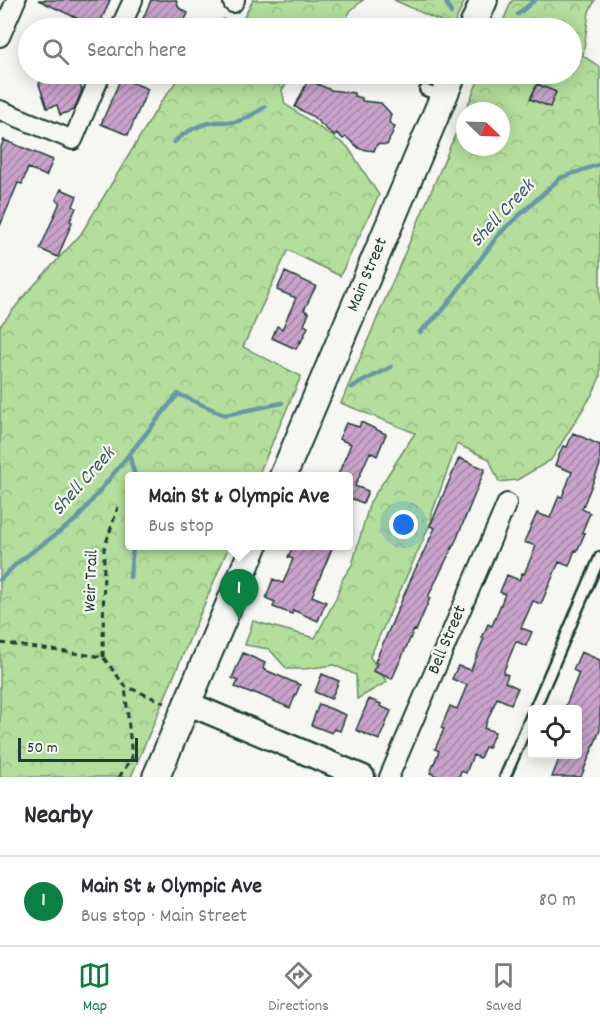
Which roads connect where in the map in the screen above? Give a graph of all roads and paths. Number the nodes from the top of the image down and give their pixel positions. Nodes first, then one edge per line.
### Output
1 (16, 0) edge
2 (133, 0) edge
3 (484, 0) edge
4 (125, 18) edge
5 (476, 18) edge
6 (0, 37) edge
7 (97, 84) edge
8 (444, 84) edge
9 (0, 110) edge
10 (285, 472) edge
11 (507, 503) dead end
12 (118, 507) dead end
13 (252, 550) edge
14 (600, 557) edge
15 (0, 643) edge
16 (104, 657) junction
17 (125, 686) junction
18 (180, 705) junction
19 (536, 705) edge
20 (528, 723) edge
21 (119, 777) edge
22 (156, 777) edge
23 (363, 777) edge
24 (389, 777) edge
25 (505, 777) edge

1 - 6 street
2 - 4 street
3 - 5 main road
7 - 9 street
8 - 10 main road, Main Street
11 - 24 street, Bell Street
12 - 16 path, Weir Trail
13 - 18 main road
14 - 19 lane
15 - 16 path
16 - 17 path
17 - 18 path
17 - 21 path
18 - 22 main road
18 - 23 street
20 - 25 lane

